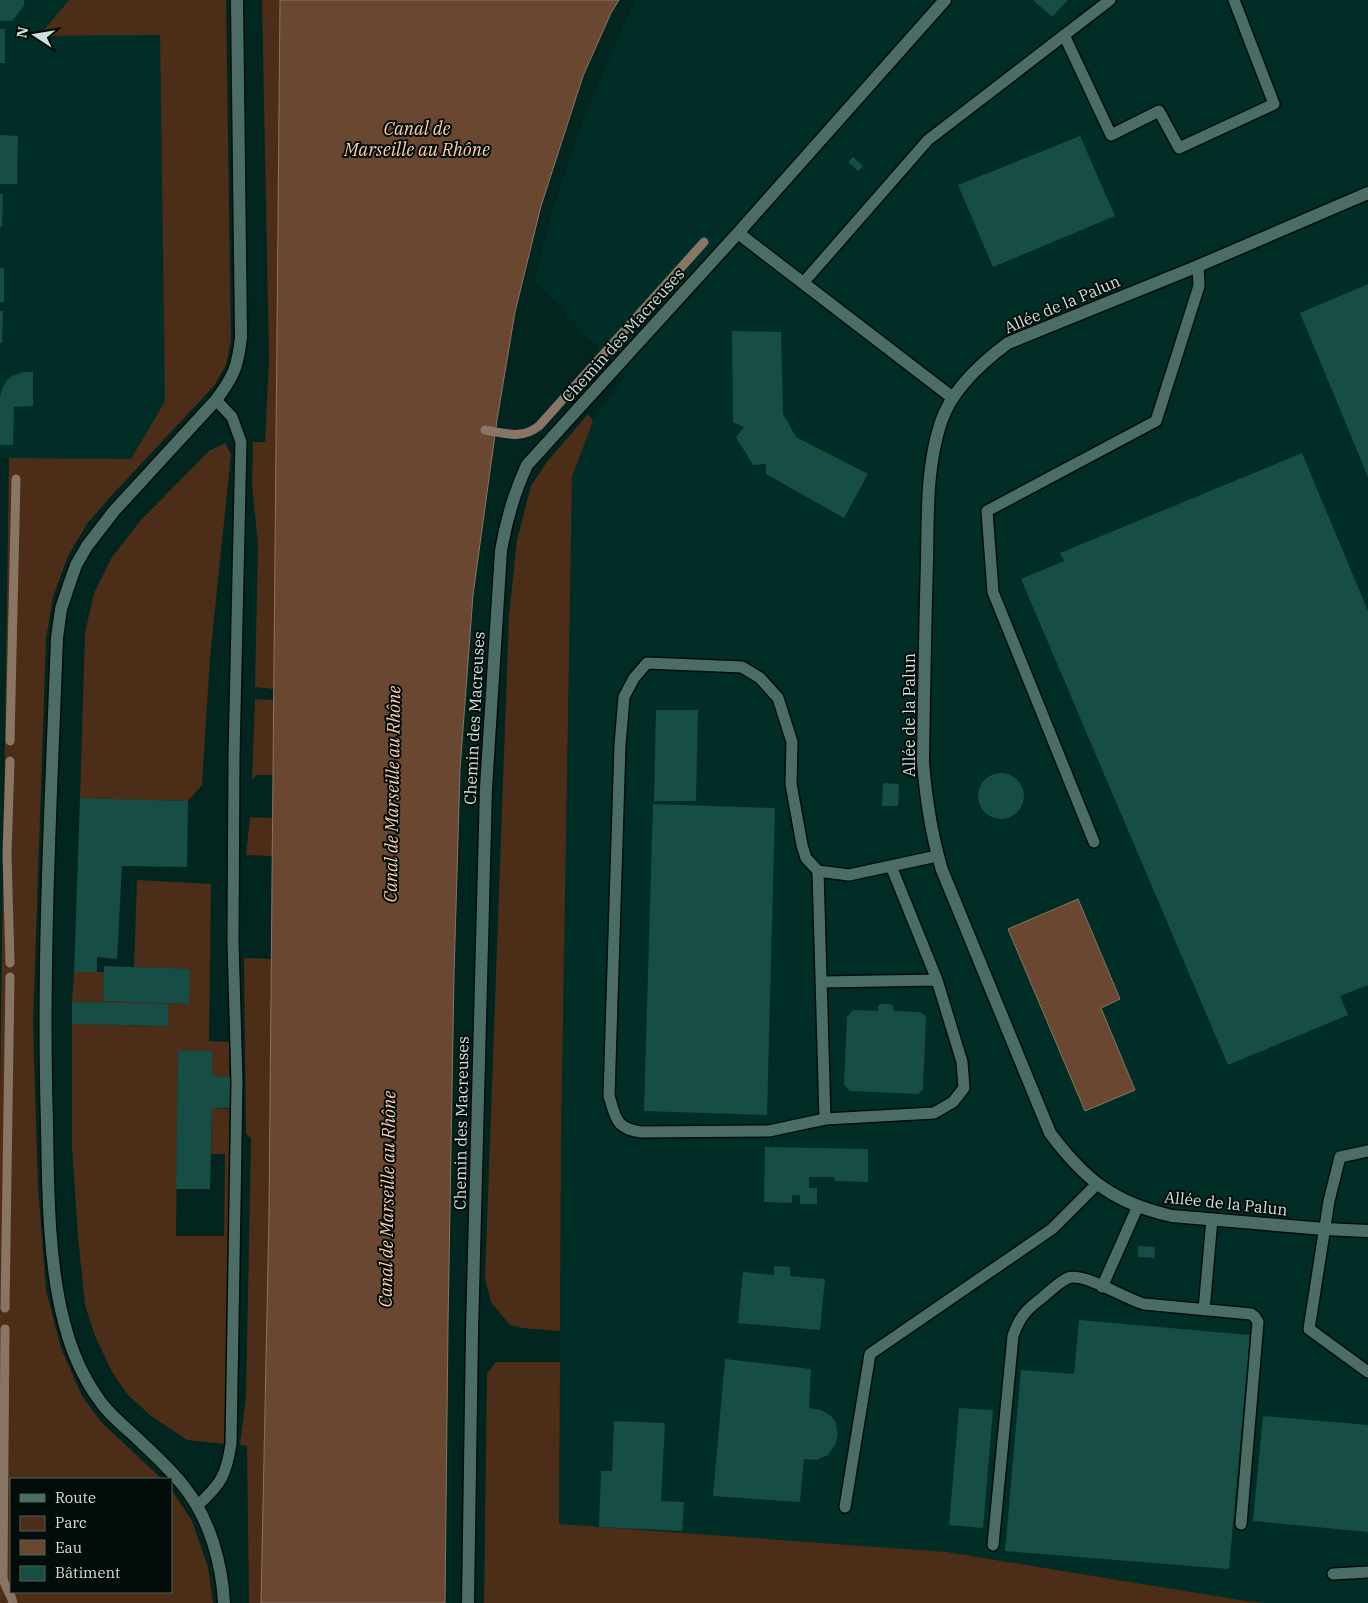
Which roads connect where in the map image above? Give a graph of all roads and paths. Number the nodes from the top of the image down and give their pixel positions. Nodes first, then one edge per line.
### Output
1 (237, 0) edge
2 (945, 0) edge
3 (1110, 0) edge
4 (1234, 0) edge
5 (1064, 35) junction
6 (1368, 193) edge
7 (738, 233) junction
8 (1198, 266) junction
9 (803, 283) junction
10 (953, 398) junction
11 (216, 400) junction
12 (1094, 842) dead end
13 (937, 856) junction
14 (891, 866) junction
15 (818, 870) junction
16 (937, 980) junction
17 (821, 982) junction
18 (826, 1119) junction
19 (1368, 1151) edge
20 (1097, 1184) junction
21 (1138, 1206) junction
22 (1212, 1219) junction
23 (1324, 1229) junction
24 (1368, 1231) edge
25 (1102, 1286) junction
26 (1204, 1310) junction
27 (1368, 1372) edge
28 (197, 1506) junction
29 (845, 1507) dead end
30 (1241, 1524) dead end
31 (993, 1545) dead end
32 (1368, 1572) edge
33 (1333, 1574) dead end
34 (224, 1603) edge
35 (468, 1603) edge

1 - 11 street
2 - 7 street, Chemin des Macreuses
3 - 5 lane
4 - 5 lane
5 - 9 lane
6 - 8 street, Allée de la Palun
7 - 9 street
7 - 35 street, Chemin des Macreuses
8 - 10 street, Allée de la Palun
8 - 12 lane
9 - 10 street
10 - 13 street, Allée de la Palun
11 - 28 lane
11 - 28 street
13 - 14 lane
13 - 20 street, Allée de la Palun
14 - 15 lane
14 - 16 lane
15 - 17 lane
15 - 18 lane
16 - 17 lane
16 - 18 lane
17 - 18 lane
19 - 23 lane
20 - 21 street, Allée de la Palun
20 - 29 lane
21 - 22 street, Allée de la Palun
21 - 25 lane
22 - 23 street, Allée de la Palun
22 - 26 lane
23 - 24 street, Allée de la Palun
23 - 27 lane
25 - 26 lane
25 - 31 lane
26 - 30 lane
28 - 34 street
32 - 33 lane

